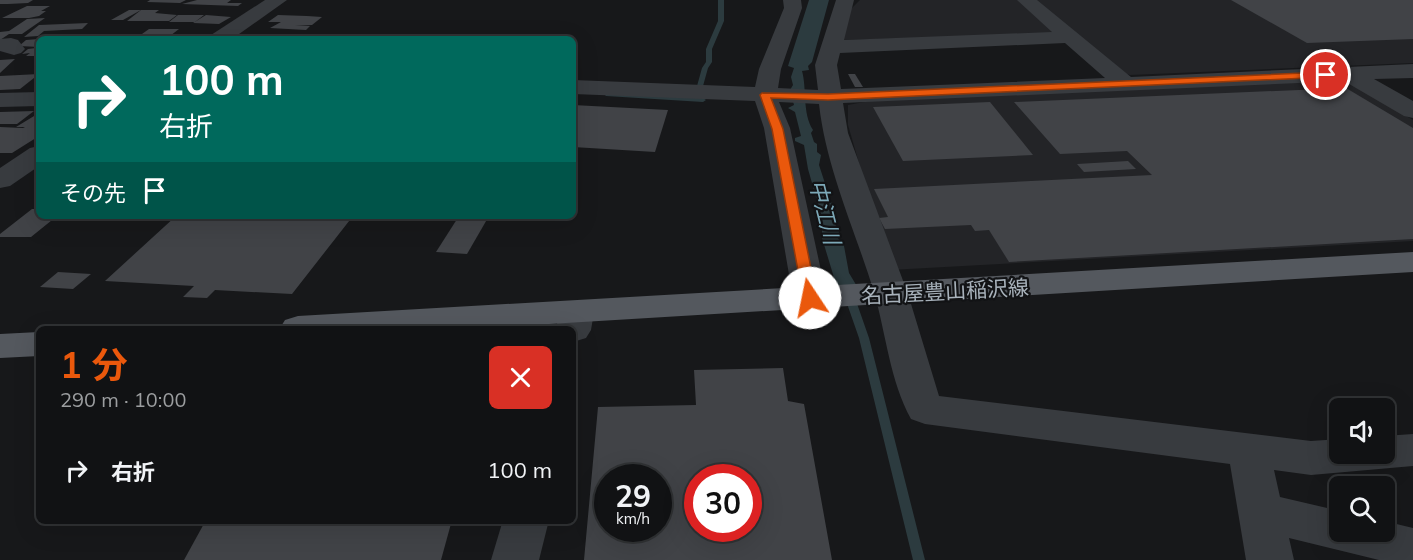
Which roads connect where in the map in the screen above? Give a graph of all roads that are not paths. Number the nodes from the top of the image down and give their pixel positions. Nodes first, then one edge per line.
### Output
1 (278, 0) edge
2 (792, 0) edge
3 (845, 0) edge
4 (1026, 0) edge
5 (223, 36) edge
6 (1071, 38) junction
7 (831, 47) junction
8 (1413, 71) edge
9 (1348, 74) junction
10 (1126, 84) junction
11 (576, 87) edge
12 (771, 95) junction
13 (830, 97) junction
14 (36, 99) edge
15 (0, 100) edge
16 (1413, 111) edge
17 (36, 156) edge
18 (0, 180) edge
19 (1413, 262) edge
20 (888, 294) junction
21 (812, 298) junction
22 (575, 321) edge
23 (377, 326) edge
24 (36, 344) edge
25 (0, 346) edge
26 (1413, 450) edge
27 (1249, 451) junction
28 (1395, 452) edge
29 (1329, 457) edge
30 (1262, 512) junction
31 (525, 524) edge
32 (1329, 528) edge
33 (1387, 542) edge
34 (1413, 548) edge
35 (516, 560) edge
36 (1270, 560) edge

1 - 5 street
2 - 12 street
3 - 7 street
4 - 6 street
6 - 7 street
6 - 10 street
7 - 13 street
8 - 9 street
9 - 10 street
9 - 16 street
10 - 13 street
11 - 12 street
12 - 13 street
12 - 21 street
13 - 20 street
14 - 15 street
17 - 18 street
19 - 20 main road, 名古屋豊山稲沢線
20 - 21 main road, 名古屋豊山稲沢線
20 - 27 street
21 - 22 main road, 名古屋豊山稲沢線
22 - 23 main road, 名古屋豊山稲沢線
24 - 25 main road
26 - 28 street
27 - 29 street
27 - 30 street
30 - 32 street
30 - 36 street
31 - 35 street
33 - 34 street

